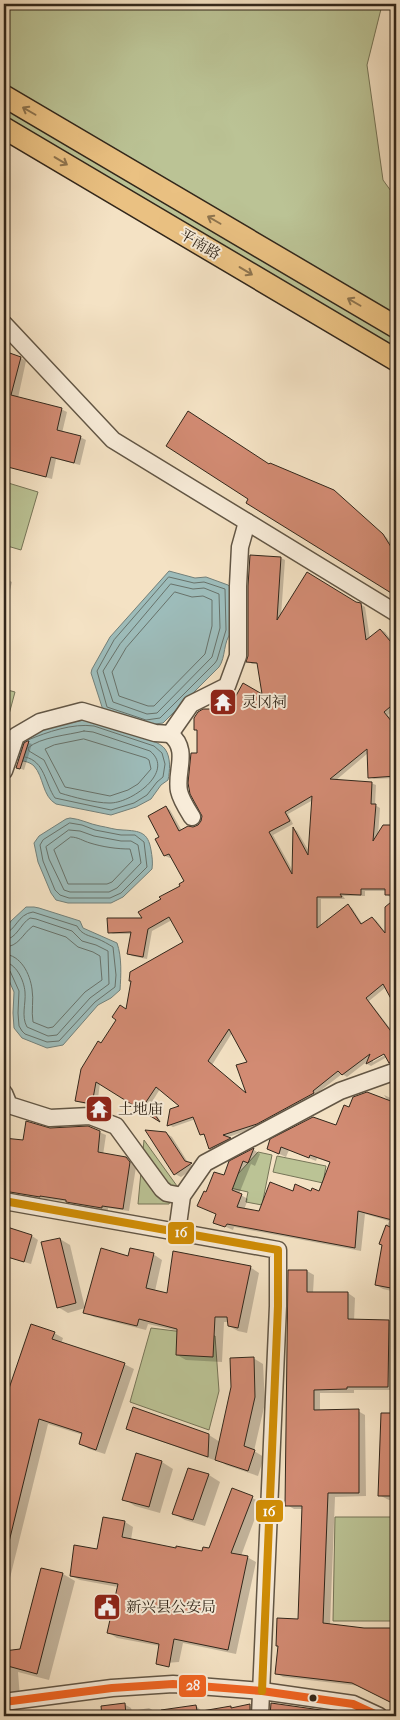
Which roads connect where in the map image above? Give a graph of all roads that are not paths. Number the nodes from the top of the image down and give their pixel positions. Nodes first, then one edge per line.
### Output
1 (4, 96) edge
2 (4, 128) edge
3 (4, 138) edge
4 (39, 149) junction
5 (4, 324) edge
6 (396, 327) edge
7 (396, 360) edge
8 (247, 522) junction
9 (396, 613) edge
10 (170, 734) junction
11 (4, 771) edge
12 (192, 817) dead end
13 (396, 1071) edge
14 (4, 1093) edge
15 (182, 1196) junction
16 (4, 1202) edge
17 (177, 1232) junction
18 (262, 1691) junction
19 (4, 1702) edge
20 (260, 1716) edge
21 (380, 1716) edge

6 -> 1 main road, 平南路
2 - 4 main road, 平南路
3 - 4 street
4 -> 7 main road, 平南路
5 - 8 street
8 - 9 street
8 - 10 street
10 - 11 street
10 - 12 street
13 - 15 street
14 - 15 street
15 - 17 street
16 - 17 street
17 - 18 street
18 - 19 street
18 - 20 street
18 - 21 street

